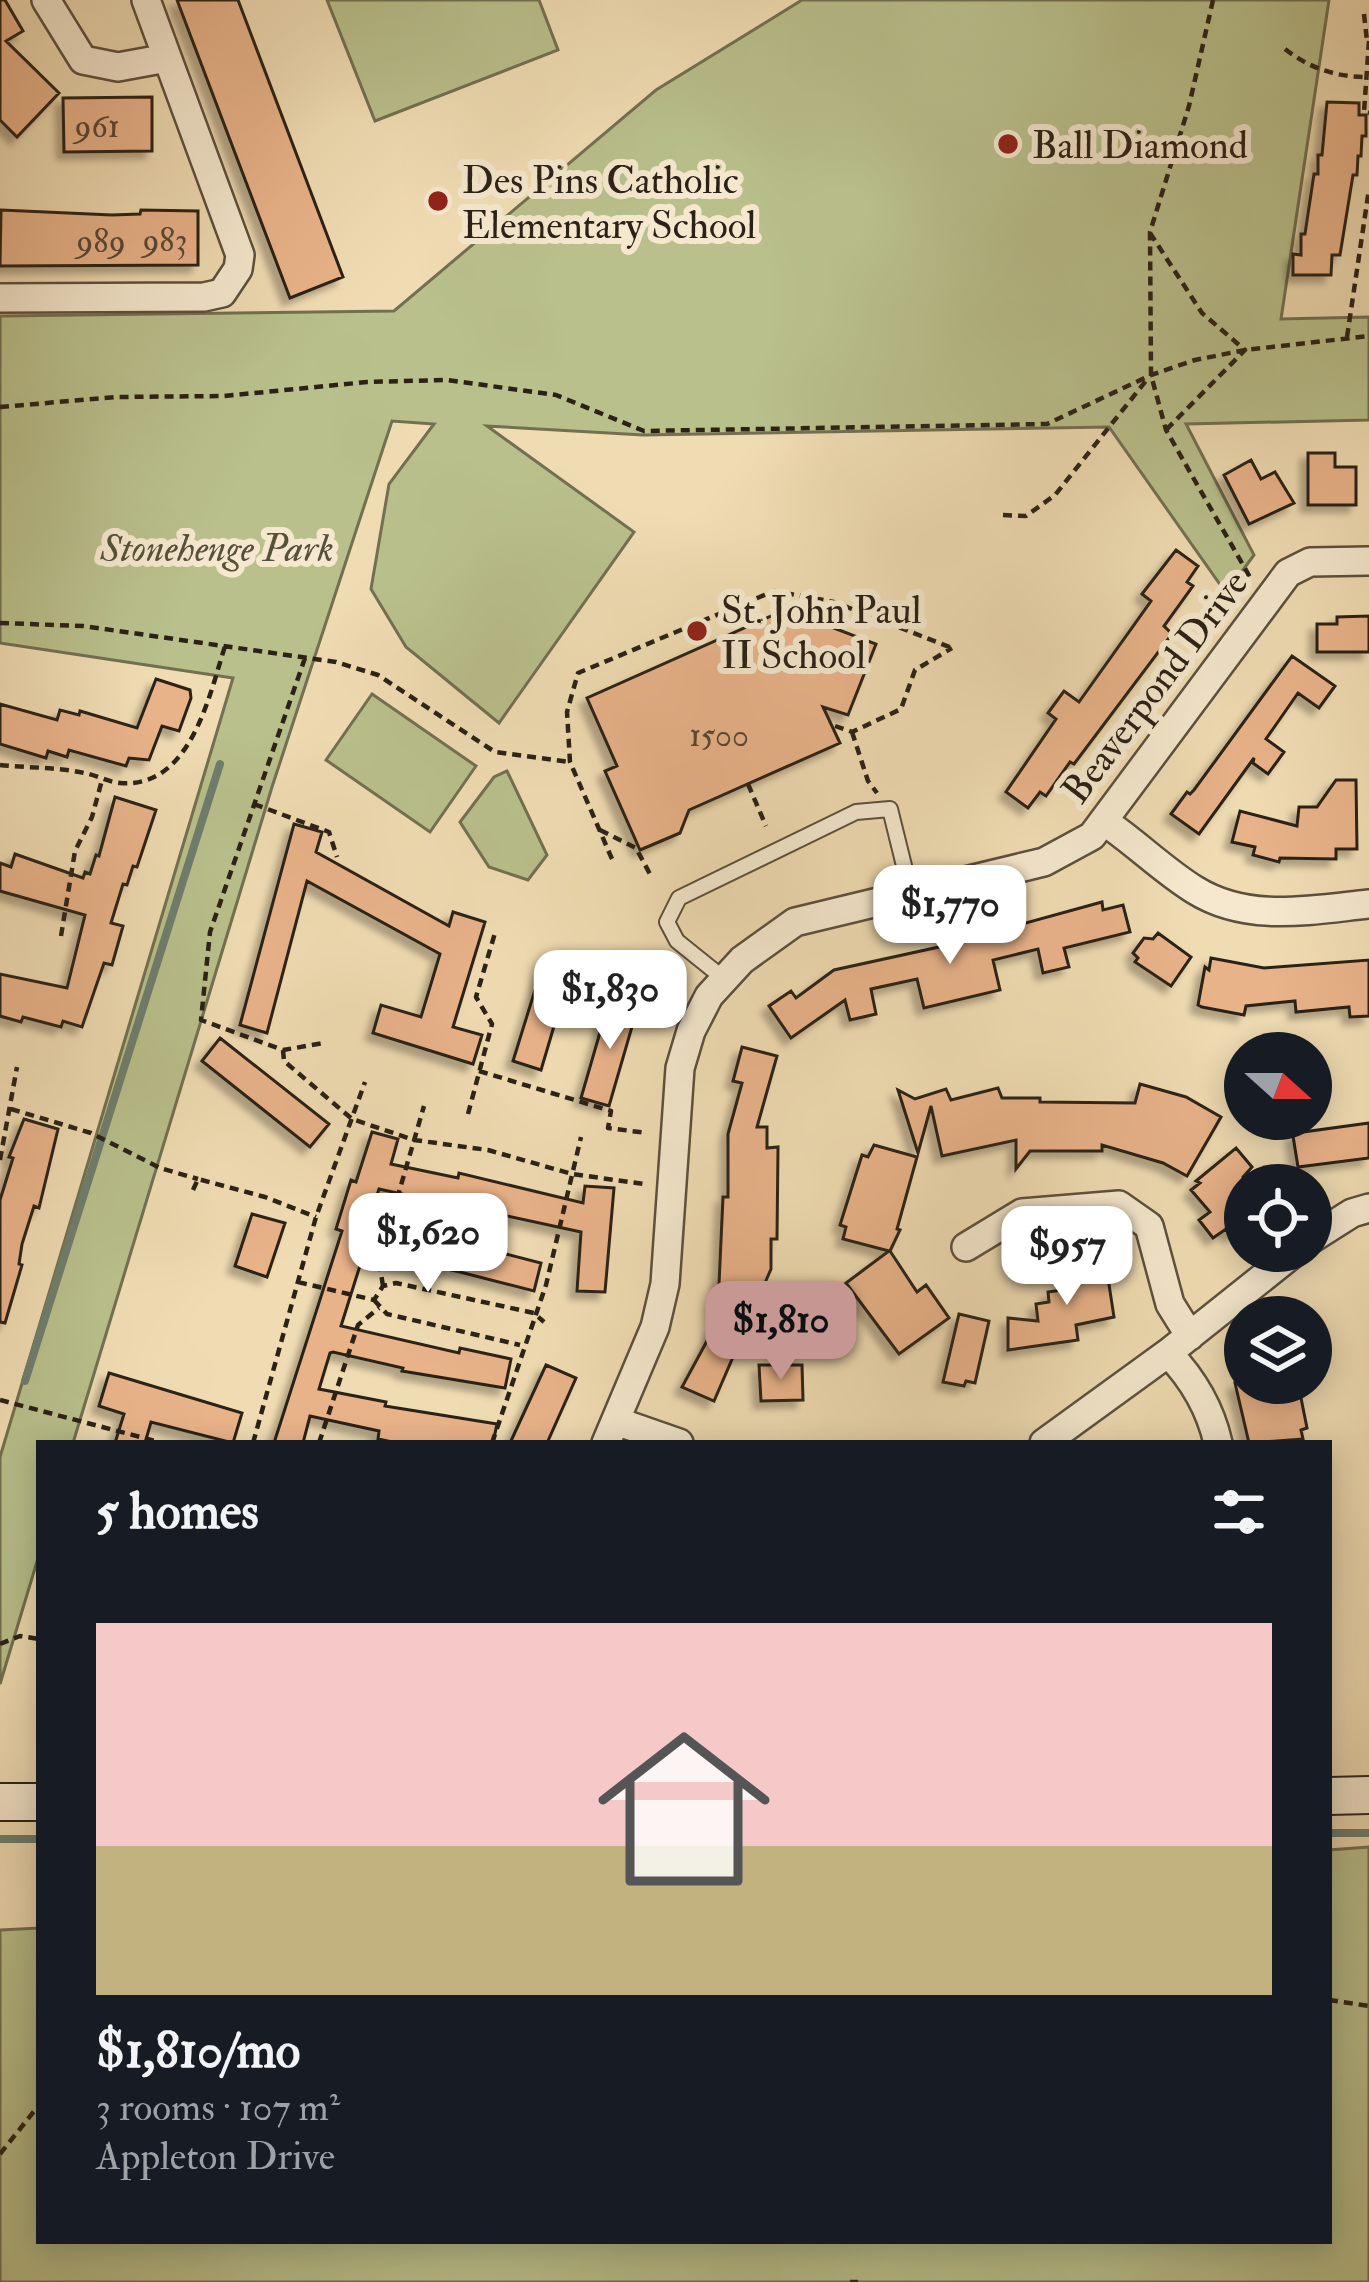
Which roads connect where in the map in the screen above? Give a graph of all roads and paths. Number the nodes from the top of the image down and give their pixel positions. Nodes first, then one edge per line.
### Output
1 (46, 0) edge
2 (146, 0) edge
3 (1213, 0) edge
4 (1364, 14) dead end
5 (1368, 40) edge
6 (1286, 49) dead end
7 (166, 58) junction
8 (1366, 76) edge
9 (1369, 112) edge
10 (1369, 189) edge
11 (1150, 232) junction
12 (0, 298) edge
13 (1369, 336) edge
14 (1347, 337) junction
15 (1245, 350) junction
16 (1151, 375) junction
17 (0, 407) edge
18 (1166, 430) junction
19 (1003, 515) dead end
20 (1369, 561) edge
21 (1267, 598) junction
22 (0, 623) edge
23 (225, 646) junction
24 (305, 658) junction
25 (835, 726) dead end
26 (852, 732) junction
27 (570, 762) junction
28 (0, 765) edge
29 (103, 778) junction
30 (748, 784) dead end
31 (254, 804) junction
32 (890, 809) junction
33 (1106, 822) junction
34 (766, 826) dead end
35 (600, 830) junction
36 (337, 857) dead end
37 (612, 859) dead end
38 (651, 875) dead end
39 (911, 894) junction
40 (1369, 904) edge
41 (495, 933) dead end
42 (61, 936) dead end
43 (723, 978) junction
44 (324, 1043) dead end
45 (283, 1050) junction
46 (17, 1067) dead end
47 (479, 1071) junction
48 (365, 1082) dead end
49 (424, 1106) dead end
50 (10, 1109) junction
51 (468, 1114) dead end
52 (352, 1119) junction
53 (647, 1133) dead end
54 (581, 1137) dead end
55 (414, 1140) junction
56 (0, 1160) edge
57 (572, 1174) junction
58 (198, 1178) junction
59 (644, 1184) dead end
60 (193, 1190) dead end
61 (1369, 1208) edge
62 (316, 1217) junction
63 (1332, 1226) edge
64 (966, 1247) dead end
65 (1270, 1272) edge
66 (298, 1282) junction
67 (383, 1286) junction
68 (374, 1300) junction
69 (379, 1308) junction
70 (534, 1312) junction
71 (544, 1322) dead end
72 (1179, 1344) junction
73 (522, 1346) junction
74 (0, 1400) edge
75 (611, 1432) edge
76 (153, 1440) edge
77 (254, 1440) edge
78 (320, 1440) edge
79 (493, 1440) edge
80 (660, 1440) edge
81 (1048, 1440) edge
82 (1217, 1440) edge
83 (36, 1639) edge
84 (0, 1644) edge
85 (1332, 1796) edge
86 (1369, 1796) edge
87 (0, 1802) edge
88 (36, 1802) edge
89 (1332, 2000) edge
90 (1369, 2006) edge
91 (36, 2109) edge
92 (0, 2154) edge

1 - 7 street
2 - 7 street
3 - 11 path
4 - 5 path
5 - 8 path
6 - 8 path
7 - 12 street
8 - 9 path
10 - 14 path
11 - 15 path
11 - 16 path
13 - 14 path
14 - 15 path
15 - 16 path
15 - 18 path
16 - 17 path
16 - 18 path
16 - 19 path
18 - 21 path
20 - 21 street, Beaverpond Drive
21 - 33 street, Beaverpond Drive
22 - 23 path
23 - 24 path
23 - 29 path
24 - 27 path
24 - 31 path
25 - 26 path
26 - 27 path
26 - 32 path
27 - 35 path
28 - 29 path
29 - 42 path
30 - 34 path
31 - 36 path
31 - 45 path
32 - 39 lane
32 - 43 lane
33 - 39 street, Beaverpond Drive
33 - 40 street
35 - 37 path
35 - 38 path
39 - 43 street, Beaverpond Drive
41 - 47 path
43 - 75 street, Beaverpond Drive
44 - 45 path
45 - 52 path
46 - 50 path
47 - 51 path
47 - 53 path
48 - 52 path
49 - 55 path
50 - 56 path
50 - 58 path
52 - 55 path
52 - 62 path
54 - 57 path
55 - 57 path
55 - 67 path
57 - 59 path
57 - 70 path
58 - 60 path
58 - 62 path
61 - 63 street
62 - 66 path
64 - 72 street
65 - 72 street
66 - 68 path
66 - 77 path
67 - 68 path
67 - 70 path
68 - 69 path
69 - 73 path
69 - 78 path
70 - 71 path
70 - 73 path
72 - 81 street
72 - 82 street
73 - 79 path
74 - 76 path
75 - 80 street
83 - 84 path
85 - 86 main road
87 - 88 main road
89 - 90 path
91 - 92 path

